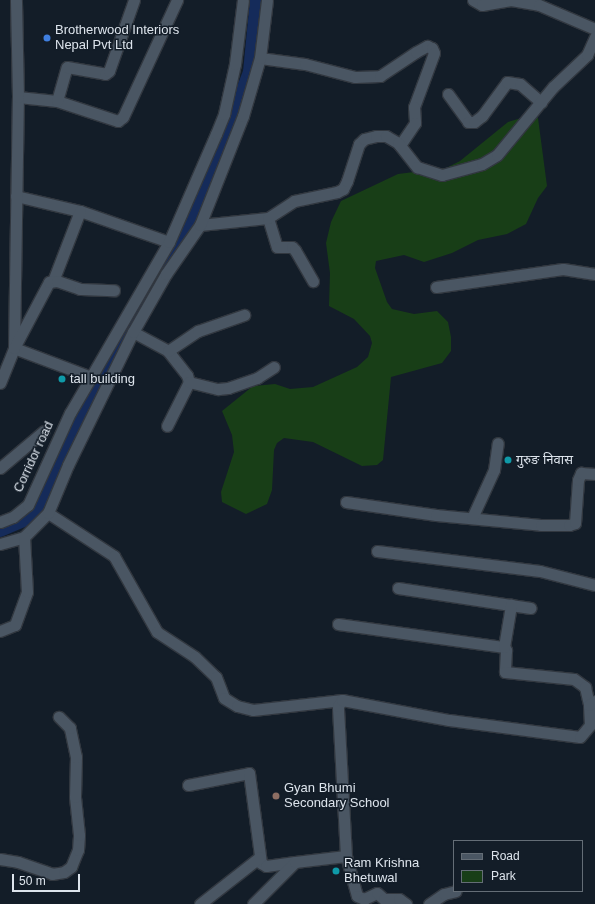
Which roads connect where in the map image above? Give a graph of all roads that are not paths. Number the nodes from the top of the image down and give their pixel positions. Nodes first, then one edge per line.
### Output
1 (16, 0) edge
2 (134, 0) edge
3 (177, 0) edge
4 (243, 0) edge
5 (267, 0) edge
6 (473, 0) edge
7 (595, 29) edge
8 (595, 37) edge
9 (260, 58) junction
10 (448, 94) dead end
11 (18, 97) junction
12 (57, 101) junction
13 (541, 102) junction
14 (400, 146) junction
15 (16, 196) junction
16 (80, 212) junction
17 (268, 218) junction
18 (200, 225) junction
19 (169, 242) junction
20 (595, 274) edge
21 (313, 280) dead end
22 (53, 281) junction
23 (436, 286) dead end
24 (114, 290) dead end
25 (244, 315) dead end
26 (133, 332) junction
27 (14, 348) junction
28 (168, 351) junction
29 (274, 367) dead end
30 (91, 377) junction
31 (189, 382) junction
32 (0, 383) edge
33 (167, 426) dead end
34 (44, 431) dead end
35 (498, 443) dead end
36 (0, 468) edge
37 (595, 474) edge
38 (346, 502) dead end
39 (48, 513) junction
40 (472, 518) junction
41 (0, 522) edge
42 (24, 537) junction
43 (0, 544) edge
44 (377, 550) dead end
45 (595, 584) edge
46 (398, 588) dead end
47 (511, 605) junction
48 (531, 608) dead end
49 (338, 624) dead end
50 (0, 632) edge
51 (504, 647) junction
52 (342, 700) junction
53 (592, 703) edge
54 (59, 717) dead end
55 (188, 785) dead end
56 (346, 856) junction
57 (260, 857) junction
58 (0, 859) edge
59 (295, 862) junction
60 (453, 892) edge
61 (364, 901) edge
62 (200, 904) edge
63 (253, 904) edge
64 (406, 904) edge
65 (429, 904) edge

1 - 11 street
2 - 12 street
3 - 12 street
4 - 19 street, Corridor road
5 - 9 street
6 - 7 street
8 - 13 street
9 - 14 street
9 - 18 street
10 - 13 street
11 - 12 street
11 - 15 street
13 - 14 street
14 - 17 street
15 - 16 street
15 - 27 street
16 - 19 street
16 - 22 street
17 - 18 street
17 - 21 street
18 - 26 street
19 - 30 street, Corridor road
20 - 23 street
22 - 24 street
22 - 27 street
25 - 28 street
26 - 28 street
26 - 39 street
27 - 30 street
27 - 32 street
28 - 31 street
29 - 31 street
30 - 41 street, Corridor road
31 - 33 street
34 - 36 street
35 - 40 street
37 - 40 street
38 - 40 street
39 - 42 street
39 - 52 street
42 - 43 street
42 - 50 street
44 - 45 street
46 - 47 street
47 - 48 street
47 - 51 street
49 - 51 street
51 - 53 street
52 - 53 street
52 - 56 street
54 - 58 street
55 - 57 street
56 - 59 street
56 - 61 street
57 - 59 street
57 - 62 street
59 - 63 street
60 - 65 street
61 - 64 street

